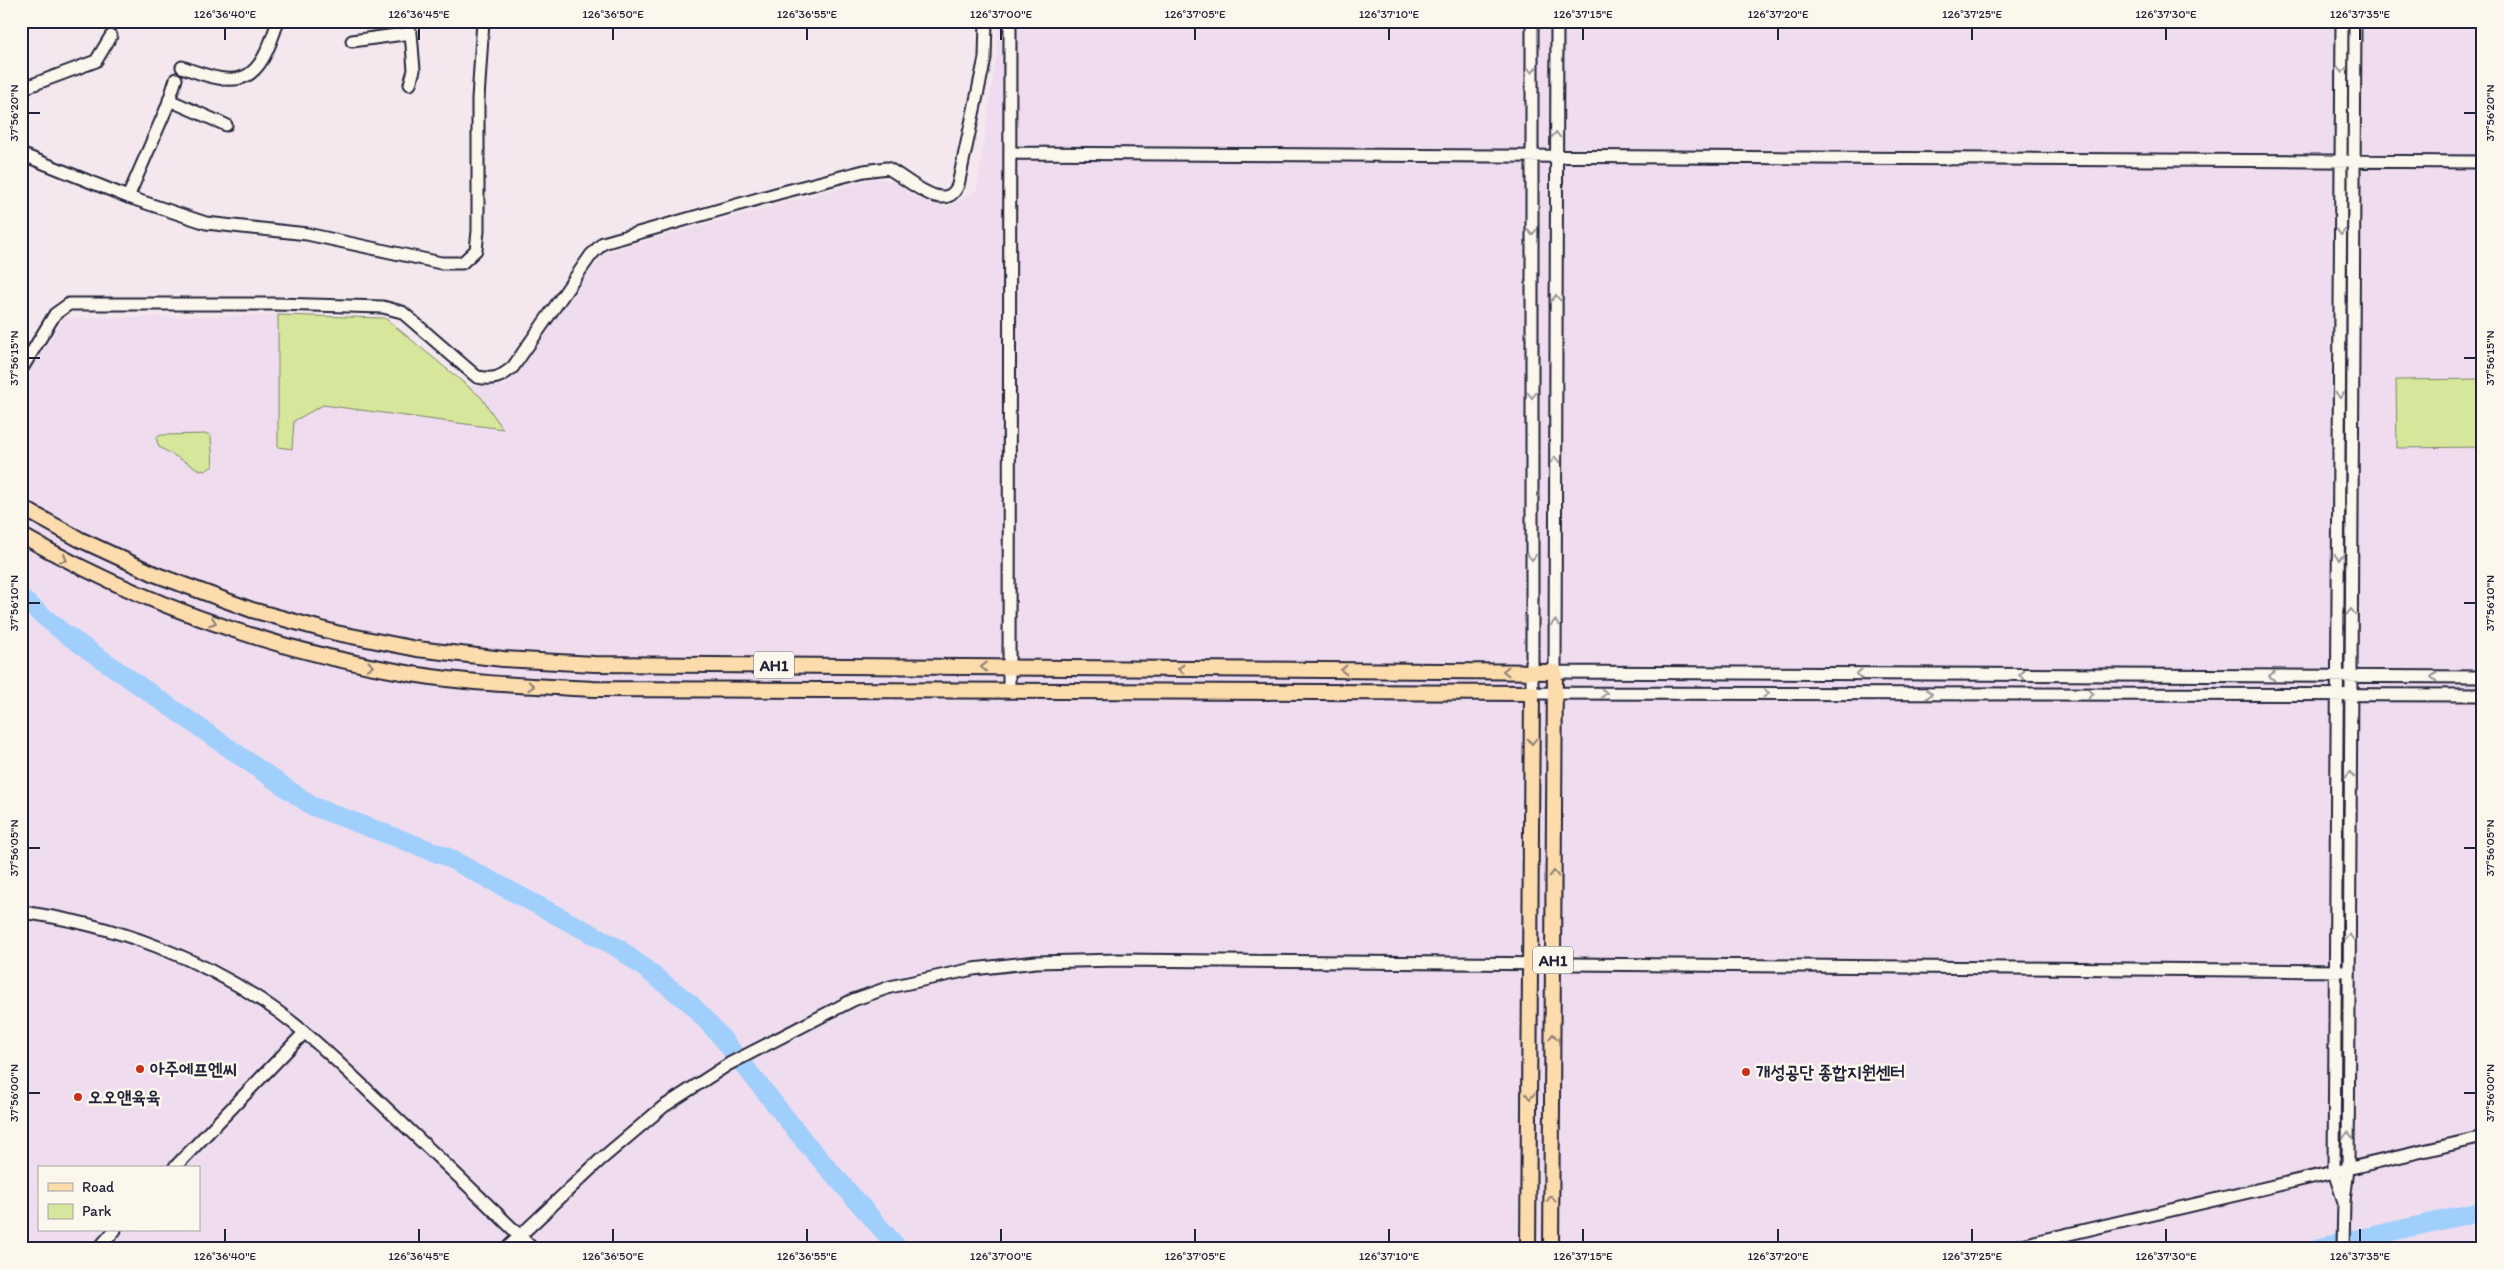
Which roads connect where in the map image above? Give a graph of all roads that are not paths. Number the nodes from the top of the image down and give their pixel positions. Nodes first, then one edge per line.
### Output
1 (278, 21) edge
2 (483, 21) edge
3 (986, 21) edge
4 (1010, 21) edge
5 (1532, 21) edge
6 (1557, 21) edge
7 (2342, 21) edge
8 (2355, 21) edge
9 (111, 36) dead end
10 (352, 41) dead end
11 (182, 67) dead end
12 (176, 80) dead end
13 (410, 84) dead end
14 (21, 89) edge
15 (169, 100) junction
16 (226, 125) dead end
17 (1011, 153) junction
18 (21, 154) edge
19 (1556, 156) junction
20 (1532, 157) junction
21 (2342, 162) junction
22 (2354, 162) junction
23 (2483, 162) edge
24 (128, 197) junction
25 (21, 370) edge
26 (21, 507) edge
27 (21, 535) edge
28 (1009, 667) junction
29 (1532, 671) junction
30 (1555, 672) junction
31 (2338, 676) junction
32 (2351, 676) junction
33 (2483, 677) edge
34 (1008, 690) junction
35 (1532, 693) junction
36 (1555, 693) junction
37 (2338, 694) junction
38 (2351, 694) junction
39 (2483, 695) edge
40 (21, 912) edge
41 (1530, 964) junction
42 (1553, 964) junction
43 (2336, 971) junction
44 (2349, 971) junction
45 (304, 1033) junction
46 (2483, 1137) edge
47 (176, 1166) edge
48 (2348, 1169) junction
49 (2334, 1172) junction
50 (2344, 1201) junction
51 (114, 1232) edge
52 (519, 1235) junction
53 (99, 1248) edge
54 (507, 1248) edge
55 (532, 1248) edge
56 (1528, 1248) edge
57 (1551, 1248) edge
58 (2009, 1248) edge
59 (2343, 1248) edge

1 - 11 street
2 - 24 street
3 - 25 street
4 - 17 street
5 -> 20 street
19 -> 6 street
7 -> 21 street
8 - 22 street
9 - 14 street
10 - 13 street
12 - 15 street
15 - 16 street
15 - 24 street
17 - 20 street
17 - 28 street
18 - 24 street
19 - 20 street
19 - 21 street
30 -> 19 street
20 -> 29 street
21 - 22 street
21 -> 31 street
22 - 23 street
32 -> 22 street
28 -> 26 main road, AH1
27 -> 34 main road, AH1
29 -> 28 main road, AH1
28 - 34 street
29 - 30 main road, AH1
29 - 35 street
31 -> 30 street
30 - 36 main road, AH1
31 - 32 street
31 - 37 street
33 -> 32 street
32 - 38 street
34 - 35 main road, AH1
35 - 36 street
35 -> 41 main road, AH1
36 -> 37 street
42 -> 36 main road, AH1
37 - 38 street
37 - 43 street
38 - 39 street
44 -> 38 street
40 - 45 street
41 - 42 street
41 - 52 street
41 -> 56 main road, AH1
42 - 43 street
57 -> 42 main road, AH1
43 - 44 street
43 - 49 street
48 -> 44 street
45 - 47 street
45 - 52 street
46 - 48 street
48 - 49 street
48 - 50 street
49 - 50 street
49 - 58 street
50 - 59 street
51 - 53 street
52 - 54 street
52 - 55 street

